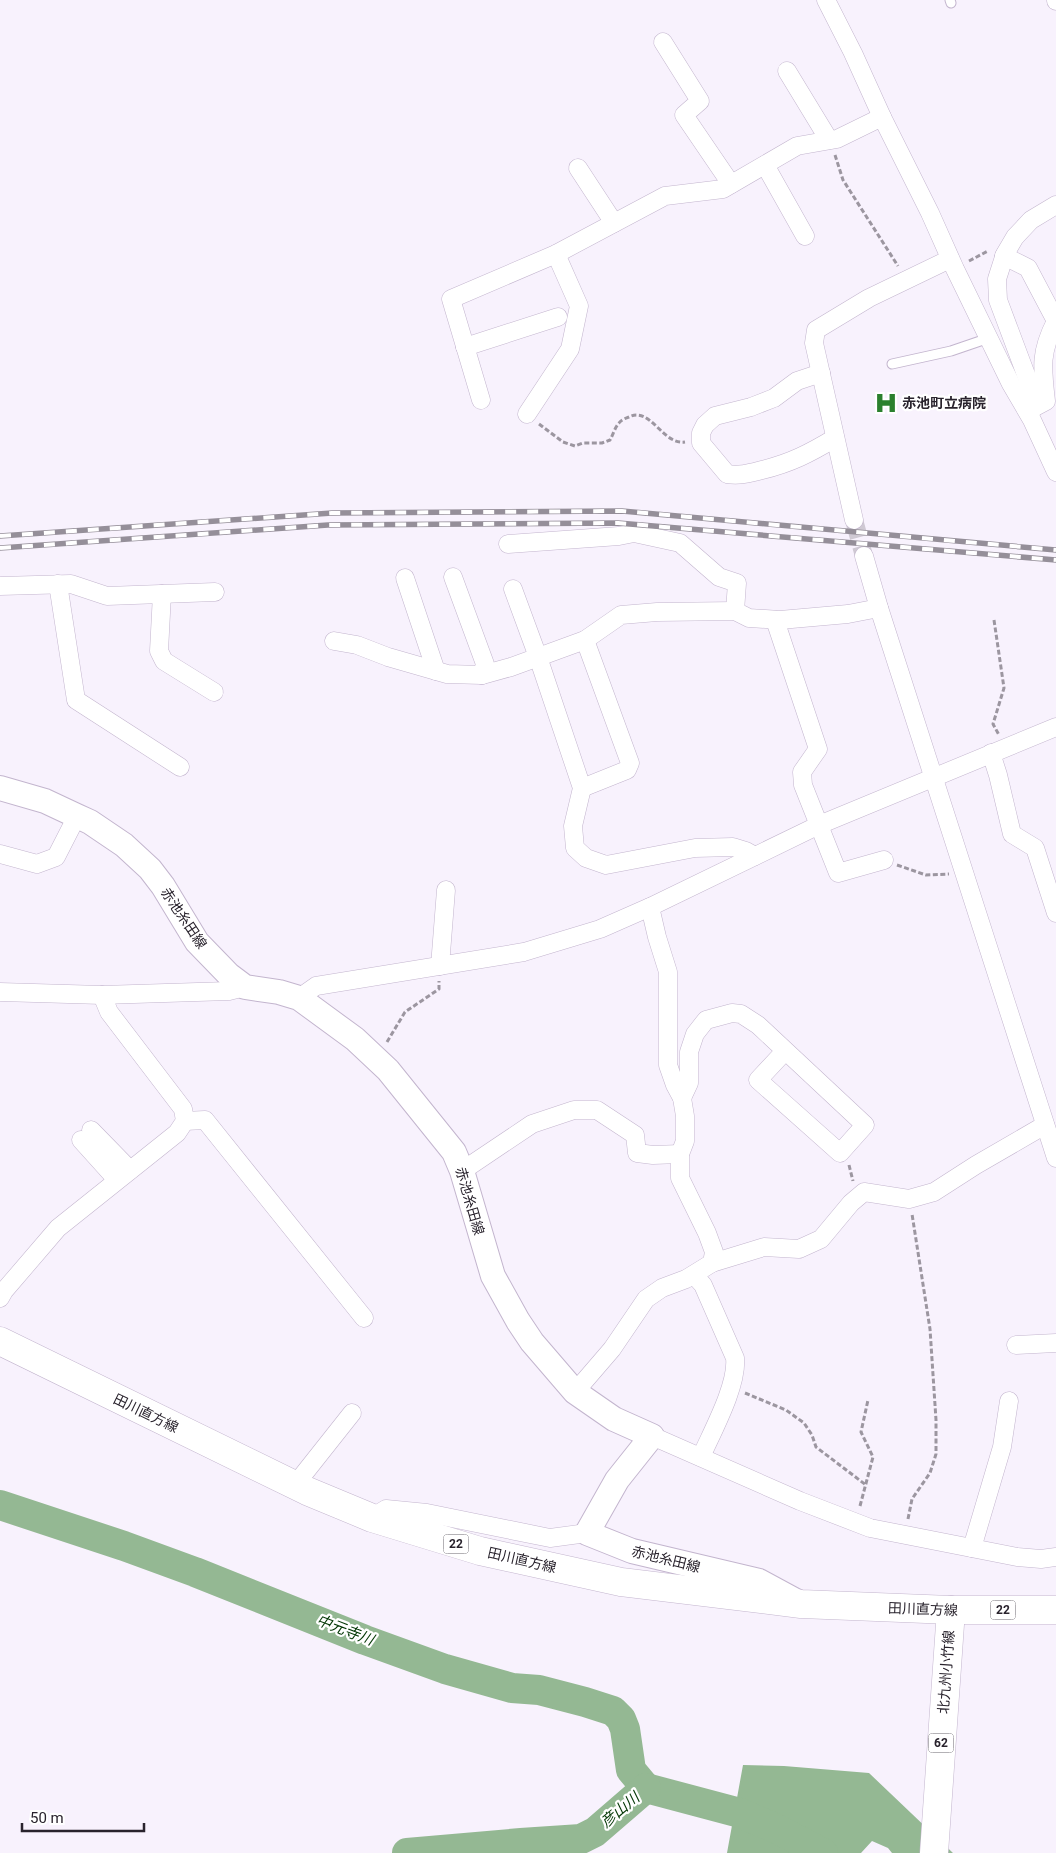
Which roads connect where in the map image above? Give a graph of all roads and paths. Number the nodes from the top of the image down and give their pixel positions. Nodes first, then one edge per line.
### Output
1 (826, 0) edge
2 (663, 42) dead end
3 (787, 71) dead end
4 (882, 117) junction
5 (829, 140) junction
6 (765, 165) junction
7 (578, 168) dead end
8 (731, 184) junction
9 (1056, 205) edge
10 (614, 223) junction
11 (805, 236) dead end
12 (999, 252) junction
13 (556, 254) junction
14 (952, 264) junction
15 (909, 279) junction
16 (558, 317) dead end
17 (1056, 321) edge
18 (989, 338) junction
19 (465, 347) junction
20 (892, 364) dead end
21 (821, 373) junction
22 (481, 400) dead end
23 (527, 414) joint
24 (1031, 414) junction
25 (835, 438) junction
26 (701, 439) junction
27 (1056, 472) edge
28 (854, 520) tunnel mouth
29 (508, 544) dead end
30 (864, 556) tunnel mouth
31 (453, 577) dead end
32 (405, 578) dead end
33 (58, 584) junction
34 (0, 586) edge
35 (513, 588) dead end
36 (214, 592) dead end
37 (162, 594) junction
38 (879, 608) junction
39 (736, 610) junction
40 (775, 620) junction
41 (994, 620) dead end
42 (585, 640) junction
43 (334, 641) dead end
44 (538, 657) junction
45 (436, 671) junction
46 (482, 675) junction
47 (214, 692) dead end
48 (1056, 727) edge
49 (1000, 738) dead end
50 (991, 754) junction
51 (180, 767) dead end
52 (933, 777) junction
53 (0, 788) edge
54 (582, 788) junction
55 (77, 816) junction
56 (819, 825) junction
57 (0, 854) edge
58 (755, 856) junction
59 (884, 860) joint
60 (965, 876) junction
61 (446, 890) dead end
62 (650, 907) junction
63 (1056, 913) edge
64 (440, 966) junction
65 (245, 987) junction
66 (0, 992) edge
67 (102, 995) junction
68 (299, 998) junction
69 (785, 1050) junction
70 (376, 1059) junction
71 (682, 1098) junction
72 (185, 1121) junction
73 (1045, 1125) junction
74 (86, 1135) dead end
75 (840, 1153) junction
76 (680, 1154) junction
77 (1056, 1158) edge
78 (462, 1171) junction
79 (124, 1175) junction
80 (909, 1199) junction
81 (851, 1203) junction
82 (712, 1263) junction
83 (694, 1275) junction
84 (1, 1305) edge
85 (364, 1318) dead end
86 (0, 1341) edge
87 (1056, 1343) edge
88 (1016, 1345) dead end
89 (731, 1387) junction
90 (575, 1392) junction
91 (868, 1400) dead end
92 (1009, 1402) dead end
93 (352, 1413) dead end
94 (652, 1436) junction
95 (701, 1458) junction
96 (295, 1485) junction
97 (866, 1486) junction
98 (372, 1518) junction
99 (855, 1522) junction
100 (587, 1533) junction
101 (904, 1535) junction
102 (972, 1548) junction
103 (1056, 1557) edge
104 (801, 1604) junction
105 (1056, 1610) edge
106 (950, 1621) junction
107 (934, 1853) edge

1 - 4 street
2 - 8 street
3 - 5 street
4 - 5 street
4 - 14 street
5 - 6 street
5 - 15 path
6 - 8 street
6 - 11 street
7 - 10 street
8 - 10 street
9 - 12 street
10 - 13 street
12 - 14 path
12 - 17 street
12 - 24 street
13 - 19 street
13 - 23 street
14 - 15 street
14 - 18 street
15 - 21 street
16 - 19 street
17 - 24 street
18 - 20 lane
18 - 24 street
19 - 22 street
21 - 25 street
21 - 26 street
23 - 26 path
24 - 27 street
25 - 26 street
25 - 28 street
29 - 39 street
30 - 38 street
31 - 46 street
32 - 45 street
33 - 34 street
33 - 37 street
33 - 51 street
35 - 44 street
36 - 37 street
37 - 47 street
38 - 40 street
38 - 52 street
39 - 40 street
39 - 42 street
40 - 56 street
41 - 49 path
42 - 44 street
42 - 54 street
43 - 45 street
44 - 46 street
44 - 54 street
45 - 46 street
48 - 50 street
50 - 52 street
50 - 63 street
52 - 56 street
52 - 60 street
53 - 55 main road, 赤池糸田線
54 - 58 street
55 - 57 street
55 - 65 main road, 赤池糸田線
56 - 58 street
56 - 59 street
58 - 62 street
59 - 60 path
60 - 73 street
61 - 64 street
62 - 64 street
62 - 71 street
64 - 68 street
64 - 70 path
65 - 67 street
65 - 68 main road, 赤池糸田線
66 - 67 street
67 - 72 street
68 - 70 main road, 赤池糸田線
69 - 71 street
69 - 75 street
69 - 75 street
70 - 78 main road, 赤池糸田線
71 - 76 street
72 - 79 street
72 - 85 street
73 - 77 street
73 - 80 street
74 - 79 street
75 - 81 path
76 - 78 street
76 - 82 street
78 - 90 main road, 赤池糸田線
79 - 84 street
80 - 81 street
80 - 101 path
81 - 82 street
82 - 83 street
83 - 89 street
83 - 90 street
86 - 96 main road, 田川直方線 / 22
87 - 88 street
89 - 95 street
89 - 97 path
90 - 94 main road, 赤池糸田線
91 - 97 path
92 - 102 street
93 - 96 street
94 - 95 street
94 - 100 main road
95 - 99 street
96 - 98 main road, 田川直方線 / 22
97 - 99 path
98 - 100 street
98 - 104 main road, 田川直方線 / 22
99 - 101 street
100 - 104 main road, 赤池糸田線
101 - 102 street
102 - 103 street
104 - 106 main road, 田川直方線 / 22
105 - 106 main road, 田川直方線 / 22
106 - 107 main road, 北九州小竹線 / 62

